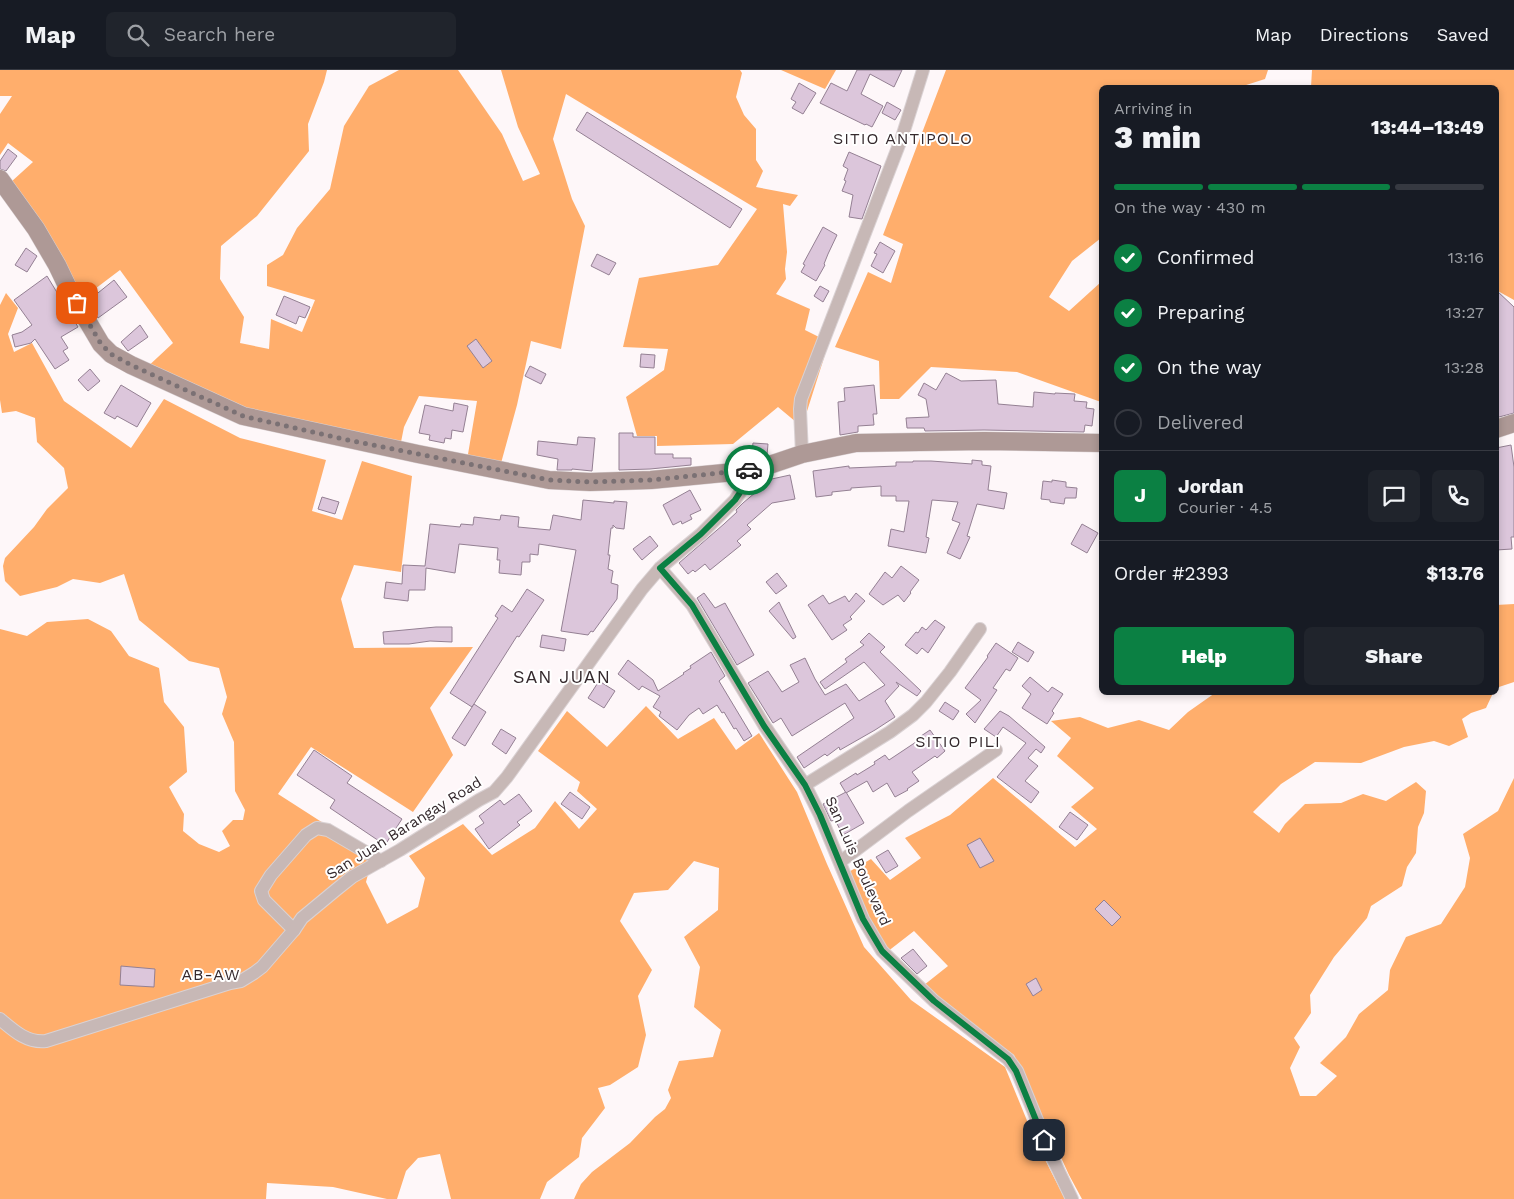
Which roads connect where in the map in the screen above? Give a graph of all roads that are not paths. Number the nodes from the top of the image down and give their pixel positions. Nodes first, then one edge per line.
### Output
1 (923, 70) edge
2 (0, 179) edge
3 (1514, 423) edge
4 (1499, 428) edge
5 (1099, 443) edge
6 (802, 454) junction
7 (755, 470) junction
8 (660, 568) junction
9 (980, 630) dead end
10 (996, 750) dead end
11 (805, 785) junction
12 (381, 861) junction
13 (840, 862) junction
14 (294, 930) junction
15 (0, 1019) edge
16 (1072, 1199) edge

1 - 6 street
2 - 7 street
3 - 4 street
5 - 6 street
6 - 7 street
7 - 8 street, San Juan Barangay Road
8 - 11 street, San Luis Boulevard
8 - 12 street, San Juan Barangay Road
9 - 11 street
10 - 13 street
11 - 13 street, San Luis Boulevard
12 - 14 street, San Juan Barangay Road
12 - 14 street
13 - 16 street, San Luis Boulevard
14 - 15 street, San Juan Barangay Road

